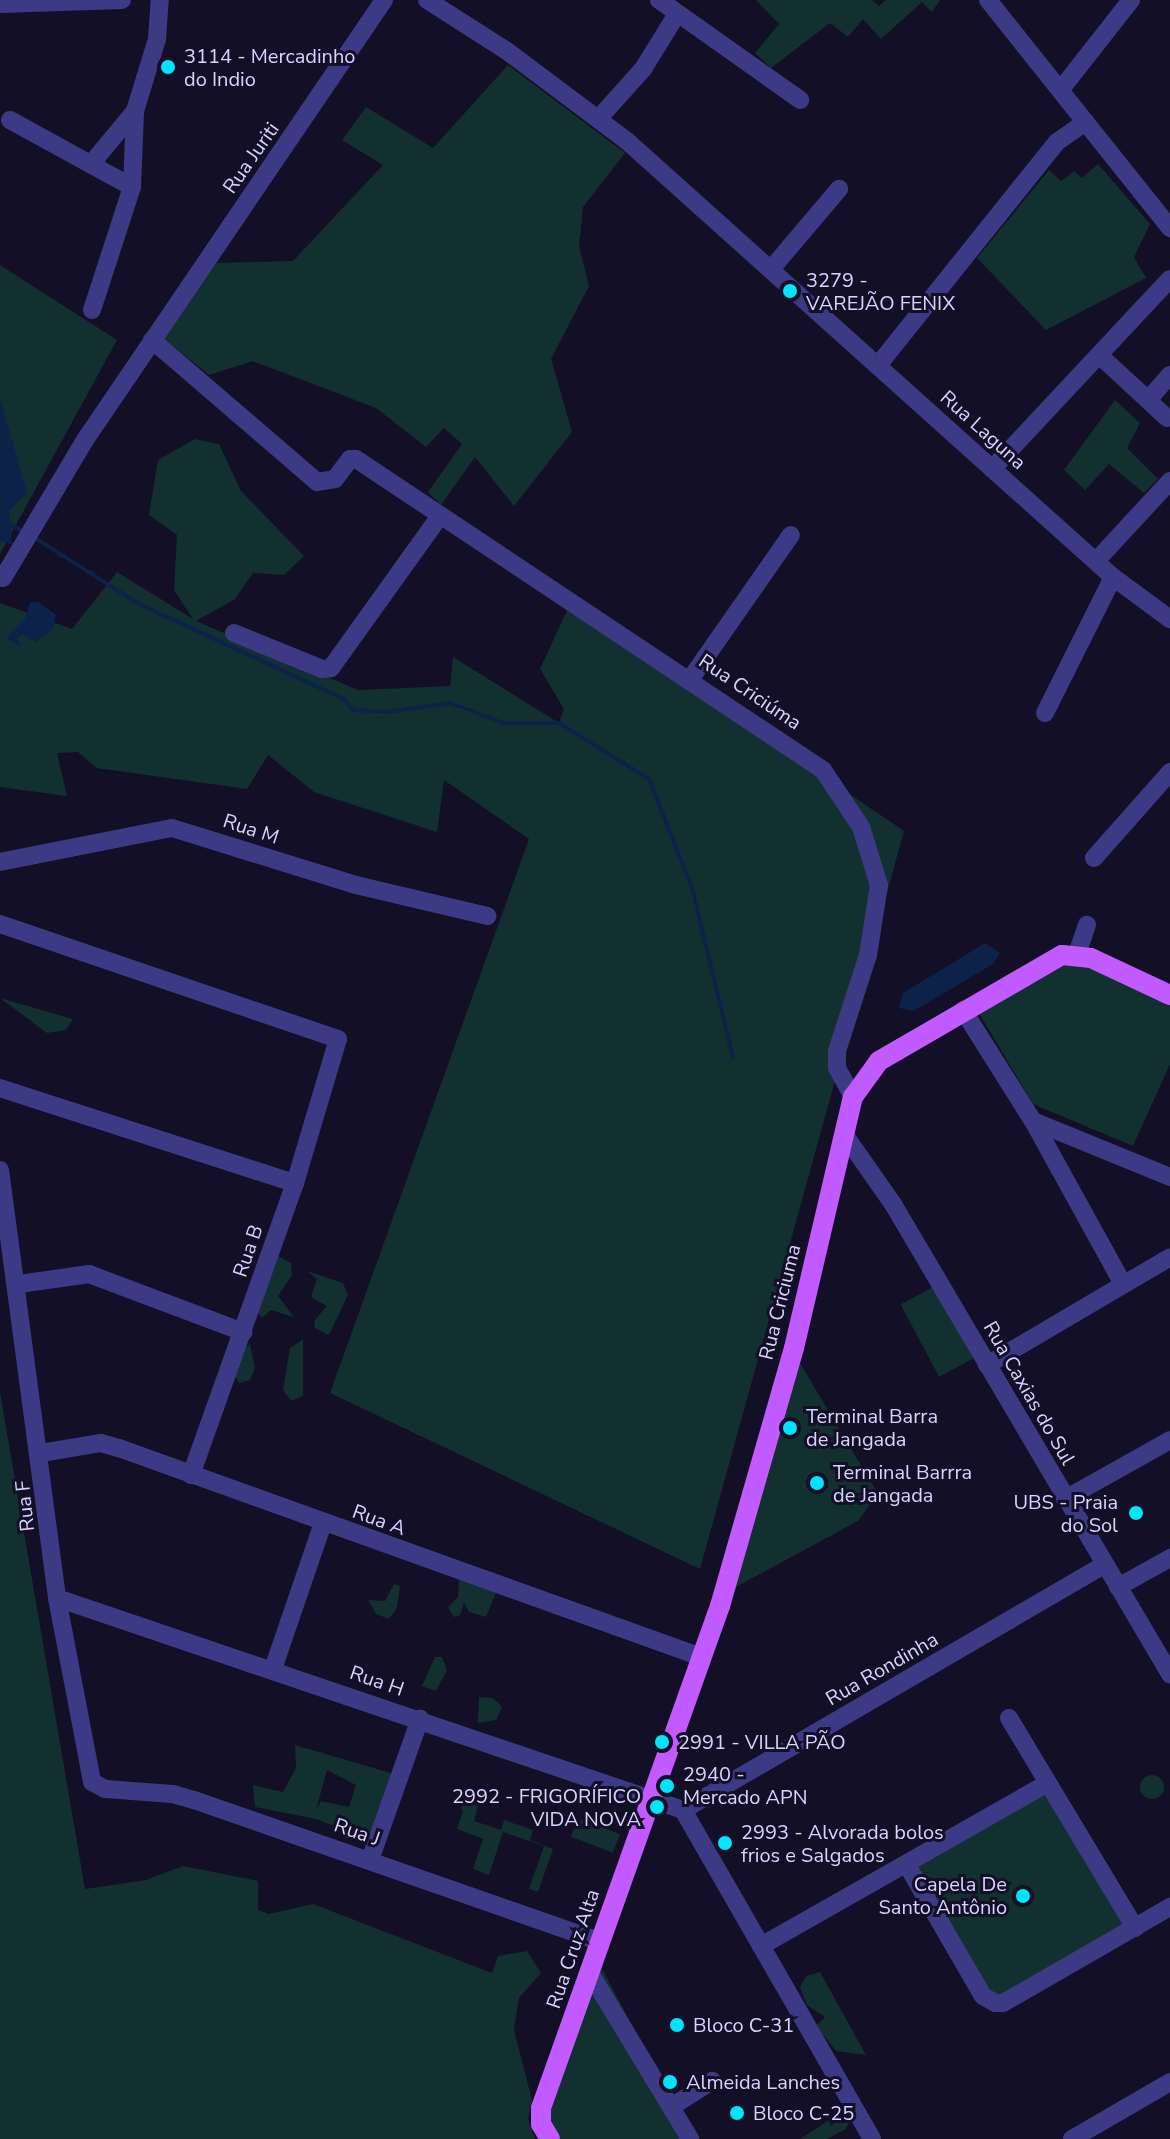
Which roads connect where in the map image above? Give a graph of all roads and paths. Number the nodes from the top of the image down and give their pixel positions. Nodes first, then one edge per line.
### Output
1 (122, 0) edge
2 (160, 0) edge
3 (384, 0) edge
4 (427, 0) edge
5 (659, 0) edge
6 (988, 0) edge
7 (1131, 0) edge
8 (0, 4) edge
9 (677, 14) junction
10 (1062, 88) junction
11 (800, 100) dead end
12 (135, 111) junction
13 (599, 118) junction
14 (10, 120) dead end
15 (1086, 122) junction
16 (91, 164) junction
17 (132, 187) junction
18 (839, 189) dead end
19 (1170, 228) edge
20 (772, 268) junction
21 (1170, 279) edge
22 (92, 310) dead end
23 (152, 340) junction
24 (1099, 355) junction
25 (879, 364) junction
26 (1170, 375) edge
27 (1148, 400) junction
28 (1167, 418) dead end
29 (992, 469) junction
30 (1170, 481) edge
31 (440, 516) junction
32 (791, 535) dead end
33 (1096, 561) junction
34 (1113, 577) junction
35 (3, 578) dead end
36 (1170, 619) edge
37 (234, 633) dead end
38 (689, 681) junction
39 (1045, 713) dead end
40 (1170, 772) edge
41 (1094, 858) dead end
42 (0, 862) edge
43 (487, 916) dead end
44 (0, 924) edge
45 (1087, 925) dead end
46 (1077, 954) junction
47 (1170, 995) edge
48 (963, 1010) junction
49 (0, 1088) edge
50 (853, 1097) junction
51 (1033, 1121) junction
52 (846, 1137) junction
53 (0, 1170) edge
54 (1170, 1177) edge
55 (295, 1183) junction
56 (1170, 1257) edge
57 (19, 1284) junction
58 (1123, 1284) junction
59 (243, 1332) junction
60 (987, 1365) junction
61 (1170, 1440) edge
62 (41, 1453) junction
63 (191, 1475) junction
64 (1065, 1499) junction
65 (323, 1523) junction
66 (1170, 1558) edge
67 (1104, 1565) junction
68 (1118, 1587) junction
69 (57, 1598) junction
70 (701, 1657) junction
71 (273, 1669) junction
72 (1170, 1674) edge
73 (1009, 1718) dead end
74 (420, 1719) junction
75 (662, 1775) joint
76 (1048, 1783) junction
77 (95, 1786) joint
78 (654, 1799) junction
79 (683, 1810) junction
80 (370, 1860) junction
81 (907, 1865) junction
82 (1170, 1907) edge
83 (1135, 1928) junction
84 (600, 1941) junction
85 (761, 1946) junction
86 (590, 1973) junction
87 (712, 2081) dead end
88 (1170, 2082) edge
89 (671, 2107) junction
90 (550, 2139) edge
91 (690, 2139) edge
92 (872, 2139) edge
93 (1072, 2139) edge

1 - 8 street
2 - 12 street
3 - 23 street, Rua Juriti
4 - 13 street, Rua Laguna
5 - 9 street
6 - 10 street
7 - 10 street
9 - 11 street
9 - 13 street
10 - 15 street
12 - 16 street
12 - 17 street
13 - 20 street, Rua Laguna
14 - 16 street
15 - 19 street
15 - 25 street
16 - 17 street
17 - 22 street
18 - 20 street
20 - 25 street, Rua Laguna
21 - 24 street
23 - 31 street, Rua Criciúma
23 - 35 street, Rua Juriti
24 - 27 street
24 - 29 street
25 - 29 street, Rua Laguna
26 - 27 street
27 - 28 street
29 - 33 street, Rua Laguna
30 - 33 street
31 - 37 street
31 - 38 street, Rua Criciúma
32 - 38 street
33 - 34 street, Rua Laguna
34 - 36 street, Rua Laguna
34 - 39 street
38 - 50 street, Rua Criciúma
40 - 41 street
42 - 43 street, Rua M
44 - 55 street, Rua B
45 - 46 street
46 - 47 main road
46 - 48 main road, Rua Criciuma
48 - 50 main road, Rua Criciuma
48 - 51 street
49 - 55 street
50 - 52 main road, Rua Criciuma
51 - 54 street
51 - 58 street
52 - 60 street, Rua Caxias do Sul
52 - 70 main road, Rua Criciuma
53 - 57 street, Rua F
55 - 59 street, Rua B
56 - 58 street
57 - 59 street
57 - 62 street, Rua F
58 - 60 street
59 - 63 street, Rua B
60 - 64 street, Rua Caxias do Sul
61 - 64 street
62 - 63 street, Rua A
62 - 69 street, Rua F
63 - 65 street, Rua A
64 - 67 street, Rua Caxias do Sul
65 - 70 street, Rua A
65 - 71 street
66 - 68 street
67 - 68 street, Rua Caxias do Sul
67 - 79 street, Rua Rondinha
68 - 72 street, Rua Caxias do Sul
69 - 71 street, Rua H
69 - 77 street, Rua F
70 - 75 main road, Rua Criciuma
71 - 74 street, Rua H
73 - 76 street
74 - 78 street, Rua H
74 - 80 street
75 - 78 main road, Rua Cruz Alta
76 - 81 street
76 - 83 street
77 - 80 street, Rua J
78 - 79 street, Rua H
78 - 84 main road, Rua Cruz Alta
79 - 85 street
80 - 84 street, Rua J
81 - 83 street
81 - 85 street
82 - 83 street
84 - 86 main road, Rua Cruz Alta
85 - 92 street
86 - 89 street
86 - 90 main road, Rua Cruz Alta
87 - 89 street
88 - 93 street
89 - 91 street

